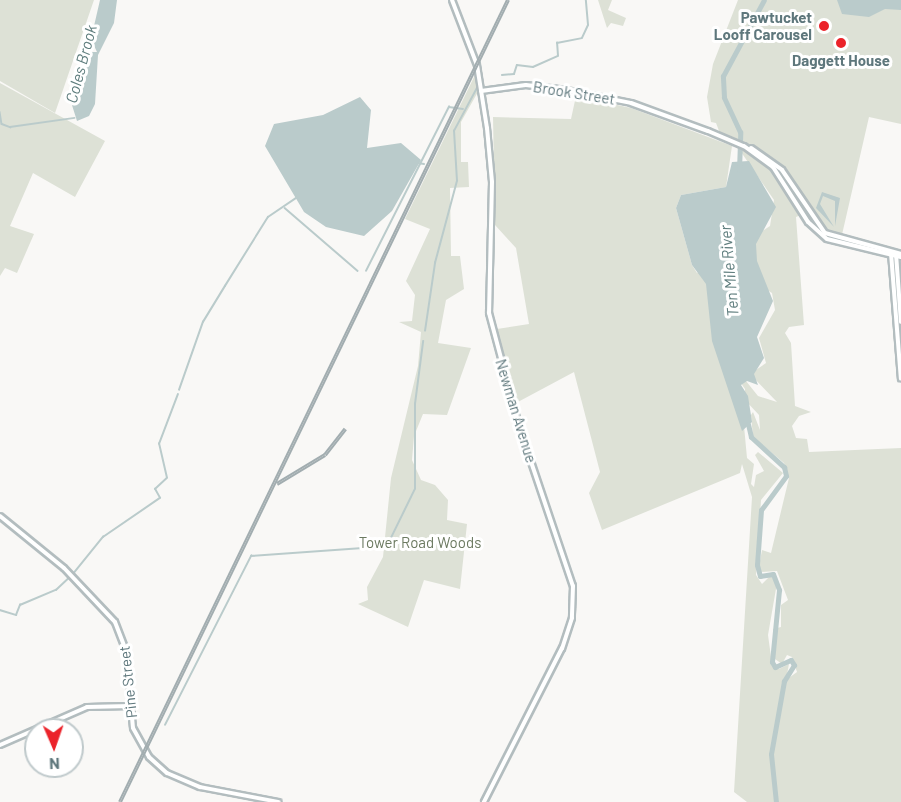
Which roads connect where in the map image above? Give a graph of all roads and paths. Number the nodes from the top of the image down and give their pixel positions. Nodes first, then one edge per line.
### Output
1 (452, 0) edge
2 (481, 91) junction
3 (896, 255) edge
4 (901, 322) edge
5 (901, 379) edge
6 (0, 516) edge
7 (130, 706) junction
8 (0, 745) edge
9 (279, 802) edge
10 (484, 802) edge

1 - 2 main road, Newman Avenue
2 - 3 main road, Brook Street
2 - 10 main road, Newman Avenue
3 - 4 main road
3 - 5 main road
6 - 7 main road, Pine Street
7 - 8 main road
7 - 9 main road, Pine Street

